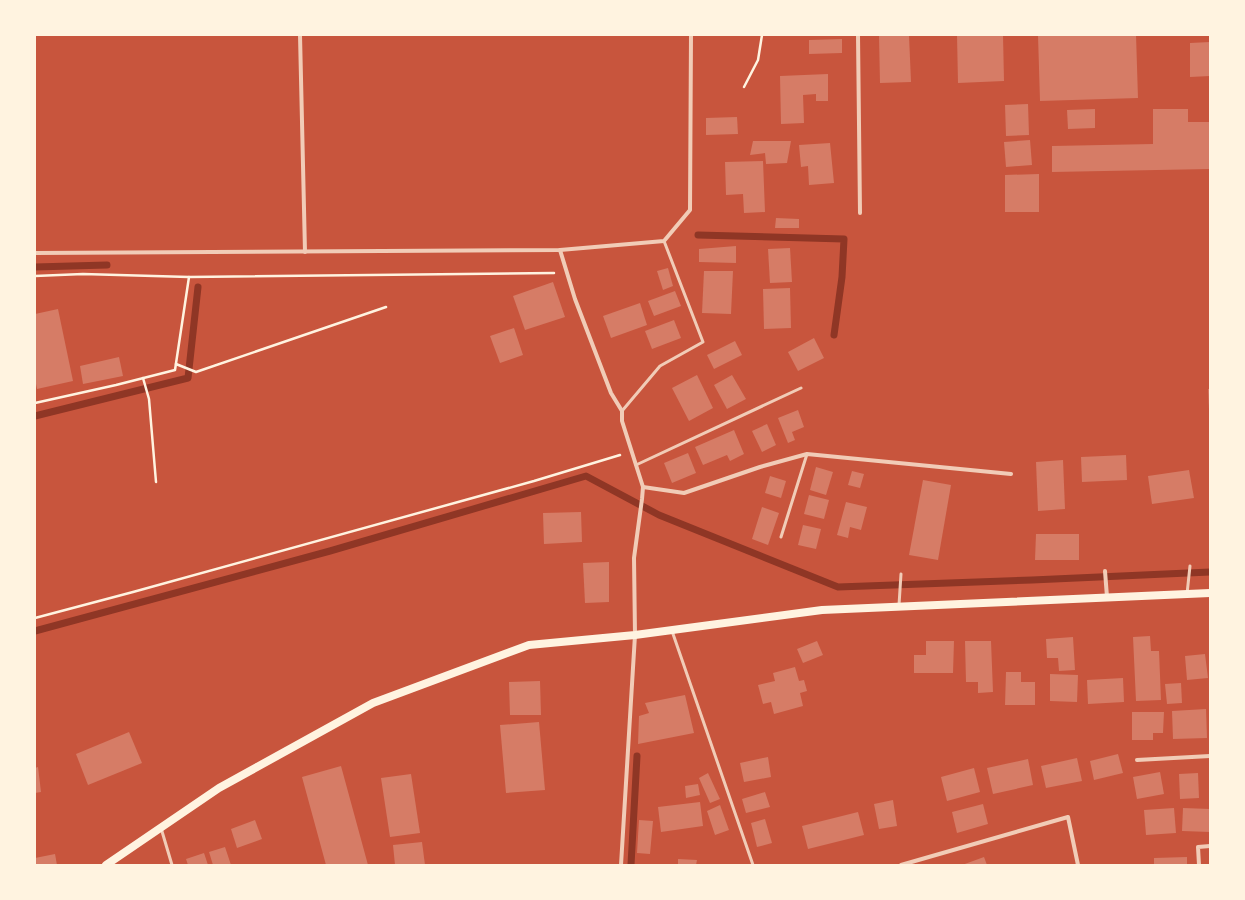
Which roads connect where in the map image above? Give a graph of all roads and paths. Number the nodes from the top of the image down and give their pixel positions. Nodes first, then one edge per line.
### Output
1 (300, 35) edge
2 (691, 35) edge
3 (762, 35) edge
4 (858, 35) edge
5 (744, 87) dead end
6 (860, 213) dead end
7 (664, 241) junction
8 (560, 250) junction
9 (305, 252) junction
10 (35, 253) edge
11 (567, 272) junction
12 (35, 276) edge
13 (189, 277) junction
14 (386, 307) dead end
15 (176, 364) junction
16 (143, 378) junction
17 (801, 388) dead end
18 (35, 403) edge
19 (622, 411) junction
20 (632, 452) junction
21 (807, 454) junction
22 (636, 465) junction
23 (1011, 474) dead end
24 (156, 482) dead end
25 (643, 487) junction
26 (781, 537) dead end
27 (1190, 566) dead end
28 (1105, 571) dead end
29 (901, 574) dead end
30 (1210, 593) edge
31 (1187, 594) junction
32 (1107, 598) junction
33 (899, 607) junction
34 (35, 618) edge
35 (672, 630) junction
36 (635, 635) junction
37 (1210, 756) edge
38 (1137, 760) dead end
39 (161, 827) junction
40 (1210, 846) edge
41 (106, 865) edge
42 (172, 865) edge
43 (621, 865) edge
44 (754, 865) edge
45 (901, 865) edge
46 (1078, 865) edge
47 (1199, 865) edge

1 - 9 street
2 - 7 street
3 - 5 path
4 - 6 street
7 - 8 street
7 - 19 lane
8 - 9 street
8 - 11 street
9 - 10 street
11 - 13 path
11 - 19 street
12 - 13 path
13 - 15 path
14 - 15 path
15 - 16 path
16 - 18 path
16 - 24 path
17 - 22 lane
19 - 20 street
20 - 22 street
20 - 34 path
21 - 23 street
21 - 25 street
21 - 26 lane
22 - 25 street
25 - 36 street
27 - 31 lane
28 - 32 street
29 - 33 lane
30 - 31 main road
31 - 32 main road
32 - 33 main road
33 - 35 main road
35 - 36 main road
35 - 44 lane
36 - 39 main road
36 - 43 street
37 - 38 street
39 - 41 main road
39 - 42 lane
40 - 47 street
45 - 46 street

